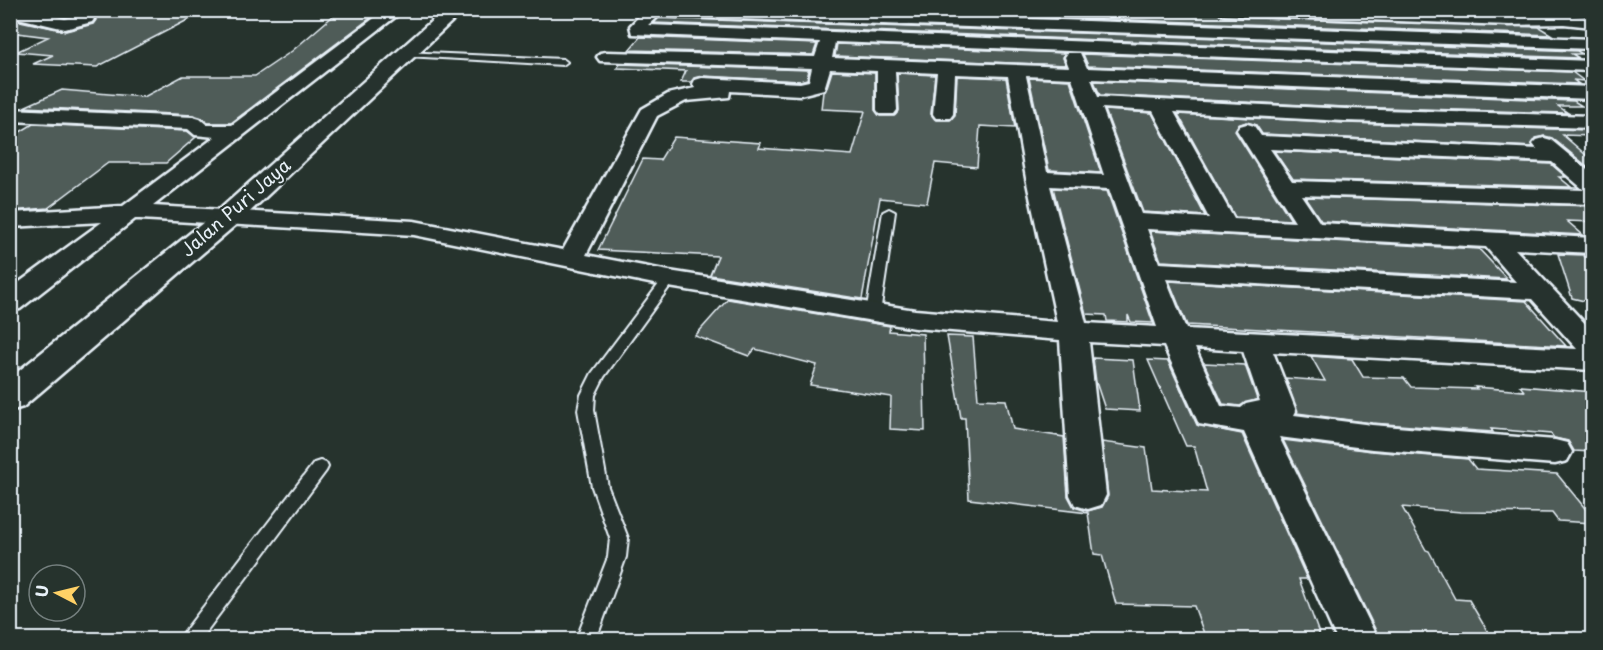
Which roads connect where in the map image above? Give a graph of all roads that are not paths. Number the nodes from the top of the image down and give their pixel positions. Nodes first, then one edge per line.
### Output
1 (396, 10) edge
2 (455, 10) edge
3 (1224, 10) edge
4 (655, 11) edge
5 (1279, 11) edge
6 (15, 12) edge
7 (1328, 12) edge
8 (836, 13) edge
9 (1383, 13) edge
10 (1447, 14) edge
11 (1561, 15) edge
12 (1059, 17) edge
13 (86, 20) dead end
14 (1510, 20) junction
15 (1593, 22) edge
16 (1299, 33) junction
17 (829, 38) junction
18 (1543, 43) junction
19 (1593, 44) edge
20 (1071, 47) junction
21 (406, 54) junction
22 (1320, 56) junction
23 (606, 57) dead end
24 (563, 62) dead end
25 (822, 63) junction
26 (886, 66) junction
27 (1585, 66) edge
28 (946, 68) junction
29 (1016, 71) junction
30 (1080, 74) junction
31 (1593, 77) edge
32 (672, 82) dead end
33 (1348, 84) junction
34 (722, 93) dead end
35 (1593, 93) edge
36 (1090, 102) junction
37 (1160, 105) junction
38 (1233, 109) junction
39 (887, 110) dead end
40 (943, 114) dead end
41 (10, 115) edge
42 (1377, 115) junction
43 (1516, 119) junction
44 (1592, 122) edge
45 (235, 131) junction
46 (1255, 142) junction
47 (1557, 156) junction
48 (1037, 178) junction
49 (1118, 183) junction
50 (1593, 185) edge
51 (1285, 188) junction
52 (1593, 197) edge
53 (134, 212) junction
54 (889, 212) dead end
55 (217, 216) junction
56 (10, 220) edge
57 (1132, 221) junction
58 (1226, 226) junction
59 (1313, 231) junction
60 (1492, 239) junction
61 (1593, 245) edge
62 (571, 258) junction
63 (1149, 270) junction
64 (669, 279) junction
65 (1538, 291) junction
66 (10, 303) edge
67 (873, 313) junction
68 (1074, 332) junction
69 (1175, 337) junction
70 (1254, 341) junction
71 (1593, 348) edge
72 (1593, 360) edge
73 (10, 398) edge
74 (1256, 423) junction
75 (1555, 452) dead end
76 (320, 467) dead end
77 (1088, 495) dead end
78 (188, 639) edge
79 (586, 639) edge
80 (1358, 639) edge

1 - 45 street
2 - 21 street, Jalan Puri Jaya
3 - 5 street
4 - 8 street
4 - 17 street
5 - 7 street
5 - 16 street
6 - 13 street
7 - 9 street
8 - 12 street
8 - 17 street
9 - 10 street
10 - 14 street
11 - 14 street
11 - 15 street
12 - 16 street
12 - 20 street
14 - 18 street
16 - 18 street
16 - 22 street
17 - 20 street
17 - 25 street
18 - 19 street
18 - 27 street
20 - 22 street
20 - 30 street
21 - 24 lane
21 - 55 street, Jalan Puri Jaya
22 - 27 street
22 - 33 street
23 - 25 street
25 - 26 street
25 - 32 street
26 - 28 street
26 - 39 street
27 - 31 street
28 - 29 street
28 - 40 street
29 - 30 street
29 - 48 street
30 - 33 street
30 - 36 street
33 - 35 street
33 - 42 street
34 - 62 street
36 - 37 street
36 - 49 street
37 - 38 street
37 - 58 street
38 - 42 street
38 - 46 street
41 - 45 street
42 - 43 street
43 - 44 street
43 - 47 street
45 - 53 street
46 - 47 street
46 - 51 street
47 - 50 street
48 - 49 street
48 - 68 street
49 - 57 street
51 - 52 street
51 - 59 street
53 - 55 street
53 - 56 street
53 - 66 street
54 - 67 lane
55 - 62 street
55 - 73 street, Jalan Puri Jaya
57 - 58 street
57 - 63 street
58 - 59 street
59 - 60 street
60 - 61 street
60 - 65 street
62 - 64 street
63 - 65 street
63 - 69 street
64 - 67 street
64 - 79 lane
65 - 71 street
67 - 68 street
68 - 69 street
68 - 77 street
69 - 70 street
69 - 74 street
70 - 72 street
70 - 74 street
74 - 75 street
74 - 80 street
76 - 78 lane

